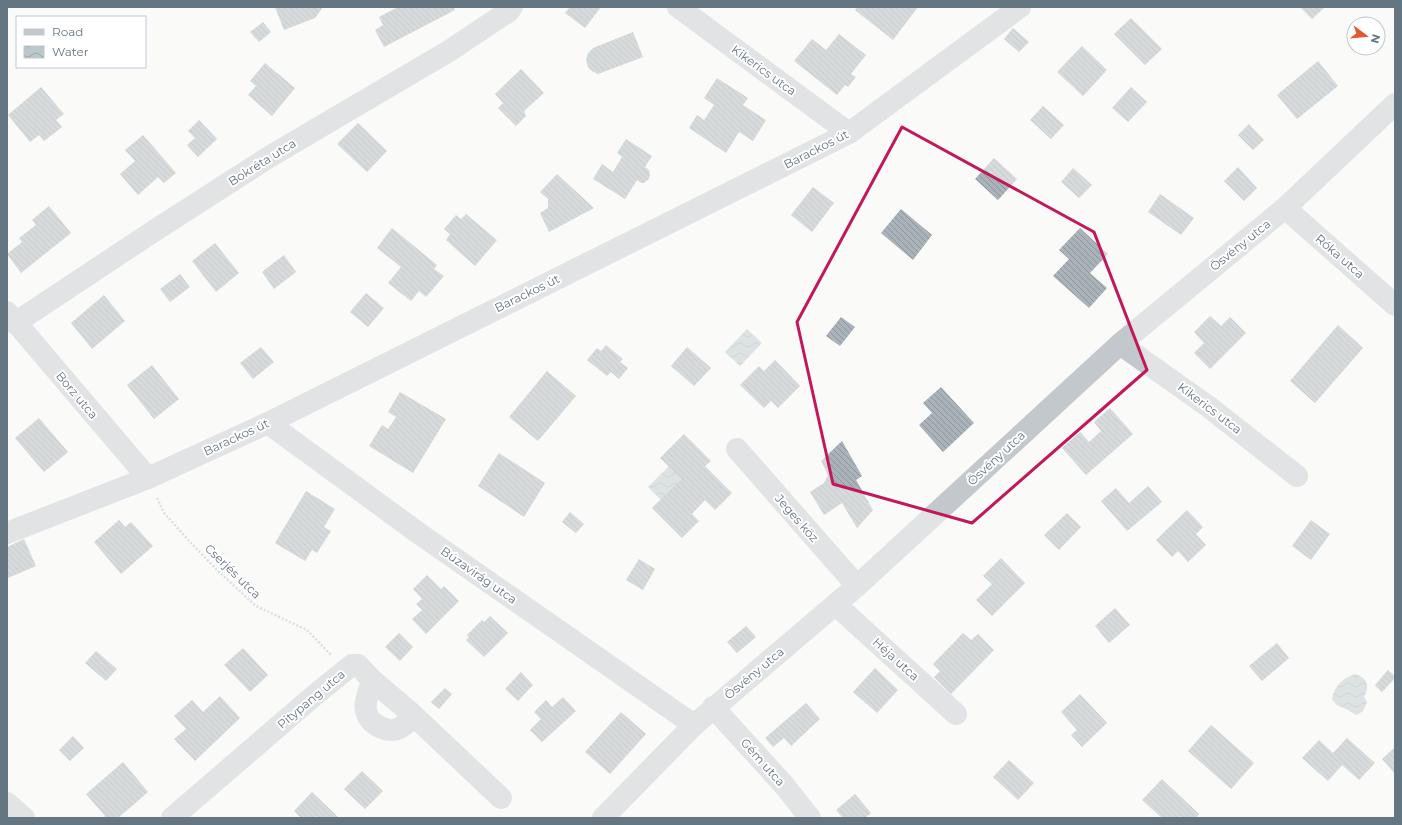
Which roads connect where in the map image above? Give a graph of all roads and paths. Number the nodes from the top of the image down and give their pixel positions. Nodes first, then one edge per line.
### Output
1 (512, 7) edge
2 (678, 7) edge
3 (1020, 7) edge
4 (1395, 104) edge
5 (849, 133) junction
6 (1285, 208) junction
7 (1395, 305) edge
8 (11, 317) edge
9 (1120, 344) junction
10 (268, 422) junction
11 (737, 449) dead end
12 (1297, 476) dead end
13 (148, 478) junction
14 (7, 533) edge
15 (857, 586) junction
16 (836, 604) junction
17 (346, 669) junction
18 (372, 680) junction
19 (713, 707) junction
20 (412, 714) junction
21 (956, 714) dead end
22 (694, 725) junction
23 (501, 798) dead end
24 (7, 803) edge
25 (24, 818) edge
26 (172, 818) edge
27 (603, 818) edge
28 (810, 818) edge

1 - 8 street, Bokréta utca
2 - 5 street, Kikerics utca
3 - 5 street, Barackos út
4 - 6 street, Ösvény utca
5 - 10 street, Barackos út
6 - 7 street, Róka utca
6 - 9 street, Ösvény utca
8 - 13 street, Borz utca
9 - 12 street, Kikerics utca
9 - 15 street, Ösvény utca
10 - 13 street, Barackos út
10 - 22 street, Búzavirág utca
11 - 15 street, Jeges köz
13 - 14 street, Barackos út
13 - 17 path, Cserjés utca
15 - 16 street, Ösvény utca
16 - 19 street, Ösvény utca
16 - 21 street, Héja utca
17 - 18 street, Pitypang utca
17 - 26 street, Pitypang utca
18 - 20 street, Pitypang utca
18 - 20 street
19 - 22 street, Ösvény utca
19 - 28 street, Gém utca
20 - 23 street, Pitypang utca
22 - 27 street, Ösvény utca
24 - 25 street

